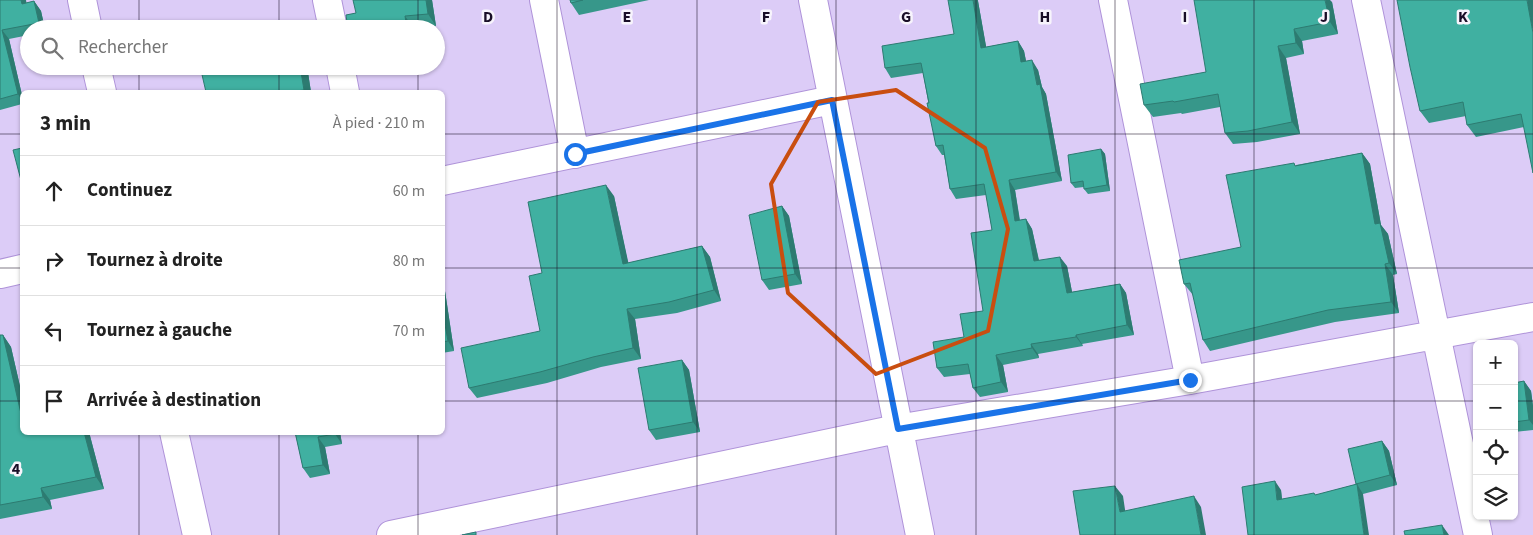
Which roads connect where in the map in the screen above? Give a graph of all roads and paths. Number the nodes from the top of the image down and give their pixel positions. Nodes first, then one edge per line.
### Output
1 (82, 0) edge
2 (327, 0) edge
3 (544, 0) edge
4 (813, 0) edge
5 (1113, 0) edge
6 (1366, 0) edge
7 (86, 20) edge
8 (330, 20) edge
9 (98, 75) edge
10 (342, 75) edge
11 (102, 90) edge
12 (345, 90) edge
13 (832, 100) junction
14 (575, 154) junction
15 (445, 180) edge
16 (20, 269) edge
17 (0, 274) edge
18 (1533, 317) edge
19 (1436, 334) junction
20 (1190, 380) junction
21 (898, 429) junction
22 (175, 435) edge
23 (196, 535) edge
24 (391, 535) edge
25 (920, 535) edge
26 (1478, 535) edge

1 - 7 street
2 - 8 street
3 - 14 street
4 - 13 street
5 - 20 street
6 - 19 street
9 - 11 street
10 - 12 street
13 - 14 street
13 - 21 street
14 - 15 street
16 - 17 street
18 - 19 street
19 - 20 street
19 - 26 street
20 - 21 street
21 - 24 street
21 - 25 street
22 - 23 street

